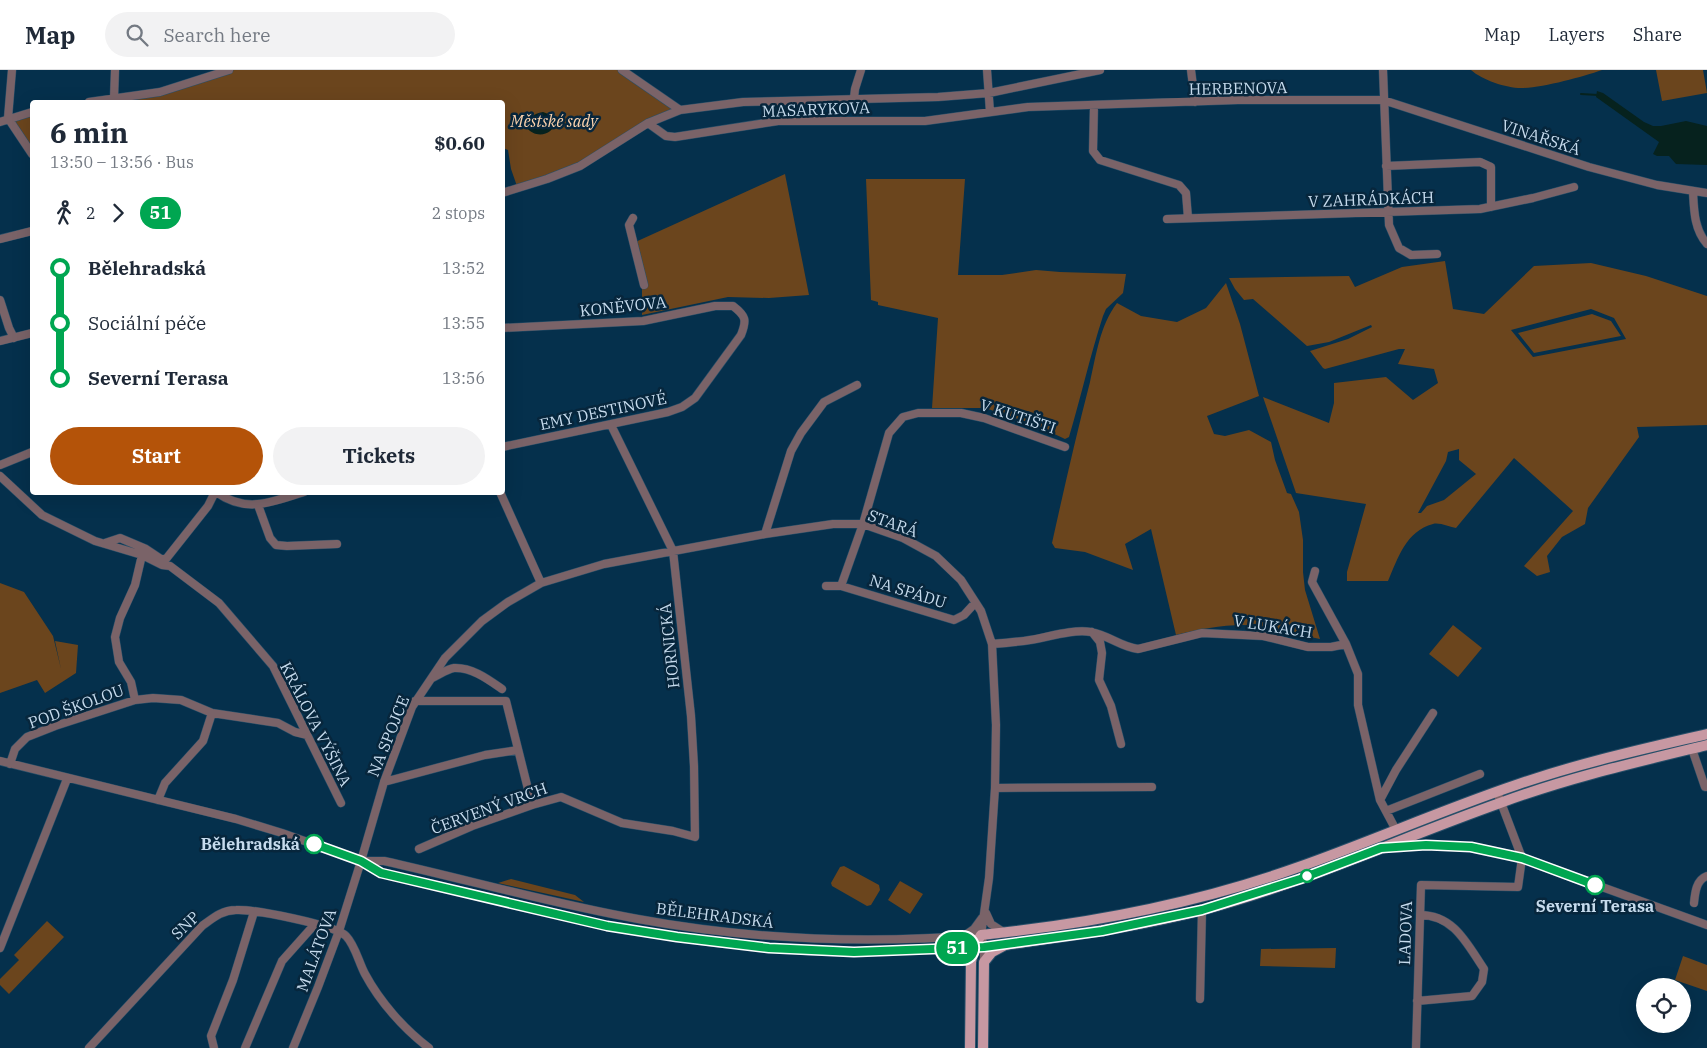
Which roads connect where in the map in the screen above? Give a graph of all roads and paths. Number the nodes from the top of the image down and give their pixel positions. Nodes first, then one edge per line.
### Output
1 (12, 70) edge
2 (115, 70) edge
3 (229, 70) edge
4 (622, 70) edge
5 (860, 70) edge
6 (986, 70) edge
7 (1100, 70) edge
8 (1191, 70) edge
9 (1383, 70) edge
10 (214, 72) edge
11 (989, 93) junction
12 (114, 98) junction
13 (854, 98) junction
14 (102, 100) edge
15 (1383, 100) junction
16 (1195, 102) junction
17 (1094, 105) junction
18 (680, 110) junction
19 (30, 112) edge
20 (990, 112) junction
21 (8, 118) junction
22 (0, 122) edge
23 (648, 123) junction
24 (30, 151) edge
25 (1386, 166) junction
26 (1574, 187) dead end
27 (505, 192) edge
28 (1693, 192) junction
29 (1707, 193) edge
30 (1491, 207) junction
31 (1388, 212) junction
32 (634, 218) dead end
33 (1188, 218) junction
34 (1167, 219) dead end
35 (30, 231) edge
36 (0, 239) edge
37 (1707, 244) edge
38 (1437, 254) dead end
39 (644, 285) dead end
40 (0, 300) edge
41 (743, 313) joint
42 (505, 328) edge
43 (30, 334) edge
44 (14, 338) junction
45 (0, 341) edge
46 (857, 385) dead end
47 (611, 425) junction
48 (505, 446) edge
49 (1065, 446) dead end
50 (30, 453) edge
51 (0, 465) edge
52 (0, 476) edge
53 (214, 495) edge
54 (220, 495) edge
55 (293, 495) edge
56 (501, 495) edge
57 (258, 505) junction
58 (863, 524) junction
59 (765, 534) junction
60 (105, 544) junction
61 (337, 544) dead end
62 (673, 551) junction
63 (142, 555) junction
64 (1315, 572) dead end
65 (541, 583) junction
66 (826, 586) dead end
67 (841, 586) junction
68 (975, 603) junction
69 (1092, 632) junction
70 (992, 644) junction
71 (1346, 644) junction
72 (430, 679) junction
73 (502, 689) dead end
74 (135, 700) junction
75 (415, 701) junction
76 (1433, 712) dead end
77 (212, 713) junction
78 (1707, 734) edge
79 (307, 735) junction
80 (1121, 744) dead end
81 (1707, 745) edge
82 (1692, 749) junction
83 (518, 750) junction
84 (0, 761) edge
85 (10, 764) junction
86 (1480, 774) dead end
87 (68, 779) junction
88 (384, 782) junction
89 (1152, 787) dead end
90 (1707, 787) edge
91 (995, 788) junction
92 (1497, 792) junction
93 (158, 800) junction
94 (1380, 800) junction
95 (1502, 802) junction
96 (341, 803) dead end
97 (532, 805) junction
98 (1386, 811) junction
99 (653, 828) joint
100 (1396, 830) junction
101 (1381, 848) junction
102 (419, 849) dead end
103 (1522, 858) junction
104 (361, 861) junction
105 (1707, 876) edge
106 (1694, 903) dead end
107 (1202, 910) junction
108 (985, 911) junction
109 (254, 912) junction
110 (1420, 916) junction
111 (315, 924) junction
112 (1707, 925) edge
113 (339, 931) junction
114 (1005, 933) junction
115 (981, 935) junction
116 (962, 937) junction
117 (1005, 945) junction
118 (979, 947) junction
119 (0, 948) edge
120 (944, 949) junction
121 (971, 962) junction
122 (984, 962) junction
123 (1200, 1000) dead end
124 (1417, 1001) junction
125 (89, 1048) edge
126 (214, 1048) edge
127 (245, 1048) edge
128 (293, 1048) edge
129 (429, 1048) edge
130 (970, 1048) edge
131 (983, 1048) edge
132 (1416, 1048) edge

1 - 21 street
2 - 12 street
3 - 10 street
4 - 18 street
5 - 13 street
6 - 11 street
7 - 11 street, MASARYKOVA
8 - 16 street
9 - 15 street
10 - 12 street
11 - 13 street, MASARYKOVA
11 - 20 street
12 - 14 street
13 - 18 street, MASARYKOVA
15 - 16 street, HERBENOVA
15 - 25 street
15 - 28 street, VINAŘSKÁ
16 - 17 street, HERBENOVA
17 - 20 street, MASARYKOVA
17 - 33 street
18 - 23 street, MASARYKOVA
19 - 21 street
20 - 23 street, MASARYKOVA
21 - 22 street
21 - 24 street
23 - 27 street, MASARYKOVA
25 - 30 street
25 - 31 street
26 - 30 street, V ZAHRÁDKÁCH
28 - 29 street, VINAŘSKÁ
28 - 37 street
30 - 31 street, V ZAHRÁDKÁCH
31 - 33 street, V ZAHRÁDKÁCH
31 - 38 street
32 - 39 street
33 - 34 street, V ZAHRÁDKÁCH
35 - 36 street
40 - 44 street
41 - 42 street, KONĚVOVA
41 - 47 street, EMY DESTINOVÉ
43 - 44 street
44 - 45 street
46 - 59 street
47 - 48 street, EMY DESTINOVÉ
47 - 62 street, HORNICKÁ
49 - 58 street, V KUTIŠTI
50 - 51 street
52 - 60 street, KRÁLOVA VÝŠINA
53 - 60 street
54 - 57 street
55 - 57 street
56 - 65 street
57 - 61 street
58 - 59 street, STARÁ
58 - 67 street, V KUTIŠTI
58 - 68 street, STARÁ
59 - 62 street, STARÁ
60 - 63 street, KRÁLOVA VÝŠINA
62 - 65 street, STARÁ
62 - 99 street, HORNICKÁ
63 - 74 street, POD ŠKOLOU
63 - 79 street, KRÁLOVA VÝŠINA
64 - 71 street
65 - 72 street, NA SPOJCE
66 - 67 street, NA SPÁDU
67 - 68 street, NA SPÁDU
68 - 70 street, STARÁ
69 - 70 street, V LUKÁCH
69 - 71 street, V LUKÁCH
69 - 80 street
70 - 91 street, STARÁ
71 - 94 street
72 - 73 street
72 - 75 street, NA SPOJCE
74 - 77 street, POD ŠKOLOU
74 - 85 street, POD ŠKOLOU
75 - 83 street
75 - 88 street, NA SPOJCE
76 - 94 street
77 - 79 street, POD ŠKOLOU
77 - 93 street
78 - 92 main road
79 - 96 street, KRÁLOVA VÝŠINA
81 - 82 main road
82 - 90 street
82 - 95 main road
83 - 88 street
83 - 97 street
84 - 85 street, BĚLEHRADSKÁ
85 - 87 street, BĚLEHRADSKÁ
86 - 98 street
87 - 93 street, BĚLEHRADSKÁ
87 - 119 street
88 - 104 street, NA SPOJCE
89 - 91 street
91 - 108 street, STARÁ
92 - 95 street
92 - 100 main road
93 - 104 street, BĚLEHRADSKÁ
94 - 98 street
95 - 101 main road
95 - 103 street
97 - 99 street, ČERVENÝ VRCH
97 - 102 street, ČERVENÝ VRCH
98 - 100 street
100 - 114 main road
101 - 103 street
101 - 107 main road
103 - 110 street, LADOVA
103 - 112 street
104 - 113 street, MALÁTOVA
104 - 116 street, BĚLEHRADSKÁ
104 - 120 street, BĚLEHRADSKÁ
105 - 106 street
107 - 117 main road
107 - 123 street
108 - 114 street
108 - 115 street, STARÁ
108 - 116 street
109 - 111 street, SNP
109 - 125 street, SNP
109 - 126 street
110 - 124 street, LADOVA
110 - 124 street
111 - 113 street, SNP
111 - 127 street
113 - 128 street, MALÁTOVA
113 - 129 street
114 - 115 main road
115 - 116 street, BĚLEHRADSKÁ
115 - 118 main road
117 - 118 street, BĚLEHRADSKÁ
117 - 122 main road
118 - 120 street, BĚLEHRADSKÁ
118 - 121 main road
118 - 122 street
120 - 121 street, BĚLEHRADSKÁ
121 - 130 main road
122 - 131 main road
124 - 132 street, LADOVA

